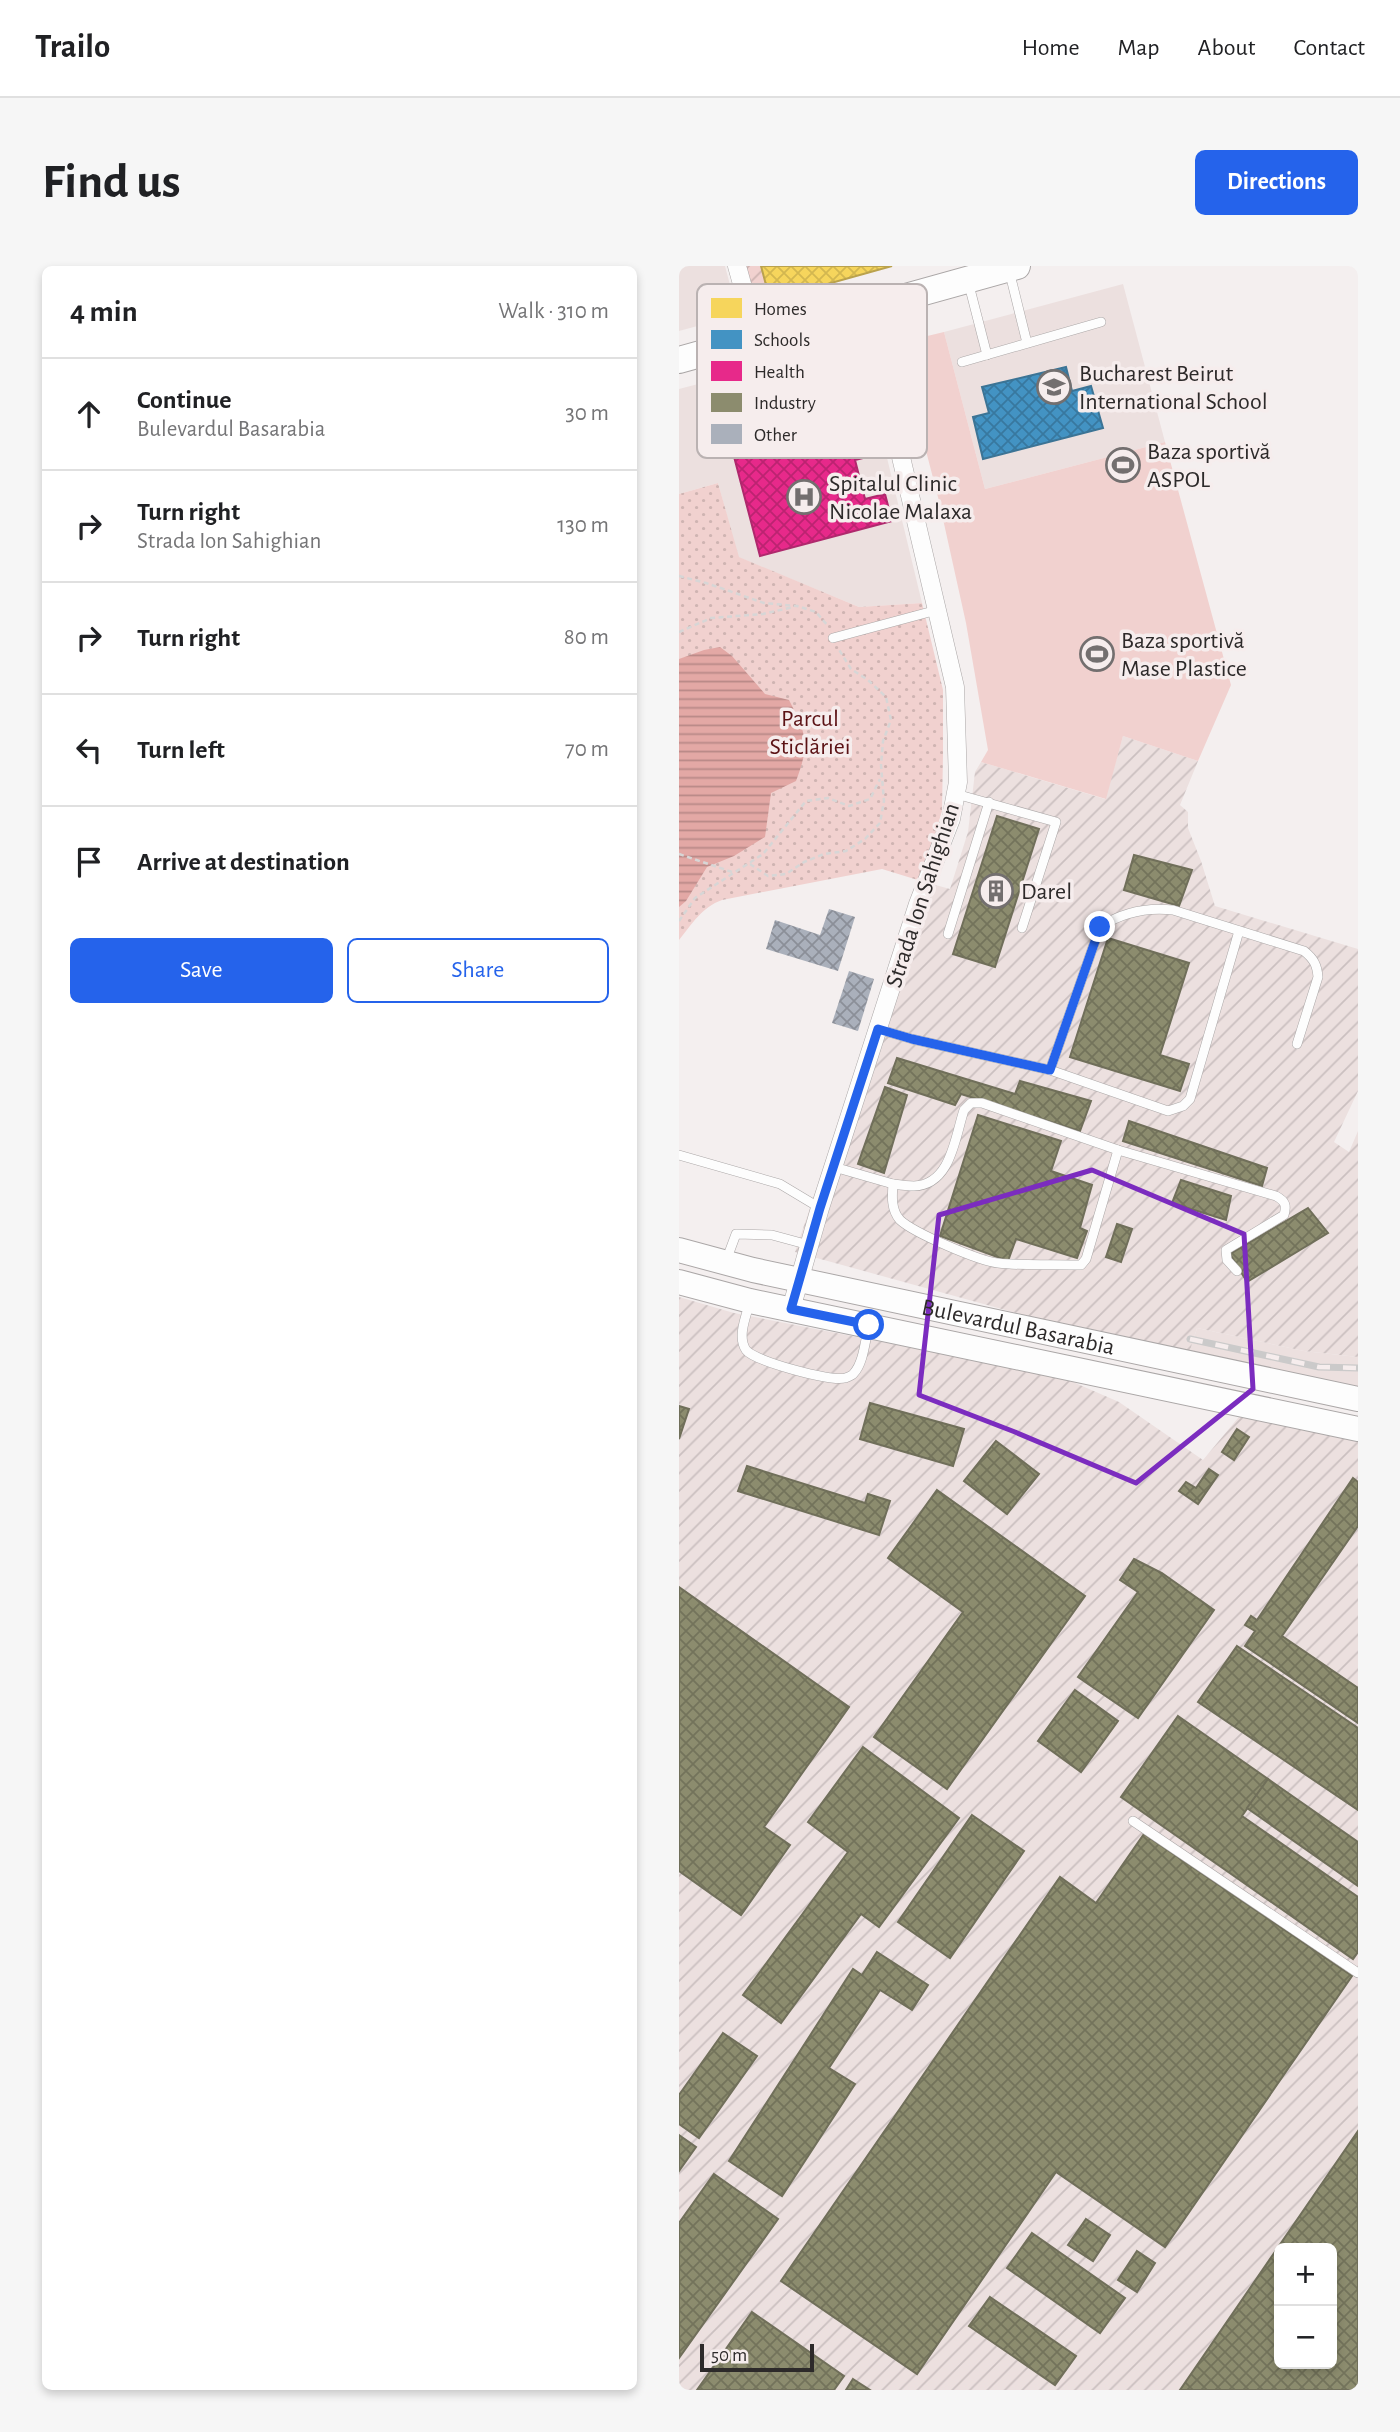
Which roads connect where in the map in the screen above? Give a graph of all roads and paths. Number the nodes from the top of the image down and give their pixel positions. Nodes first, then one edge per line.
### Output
1 (737, 266) edge
2 (1013, 267) edge
3 (968, 280) junction
4 (742, 284) edge
5 (927, 291) edge
6 (1101, 322) dead end
7 (1027, 343) junction
8 (697, 355) edge
9 (987, 355) junction
10 (679, 360) edge
11 (962, 362) dead end
12 (901, 458) edge
13 (679, 576) edge
14 (797, 606) junction
15 (937, 610) junction
16 (679, 632) edge
17 (834, 638) junction
18 (881, 777) junction
19 (956, 794) junction
20 (989, 802) junction
21 (679, 854) edge
22 (750, 864) junction
23 (732, 872) junction
24 (679, 920) edge
25 (1022, 928) dead end
26 (1240, 931) junction
27 (948, 934) dead end
28 (878, 1029) junction
29 (1297, 1044) dead end
30 (1050, 1070) junction
31 (1118, 1150) junction
32 (679, 1155) edge
33 (834, 1167) junction
34 (893, 1184) junction
35 (820, 1208) junction
36 (809, 1245) junction
37 (679, 1250) edge
38 (726, 1263) junction
39 (1237, 1271) dead end
40 (799, 1280) junction
41 (679, 1282) edge
42 (750, 1301) junction
43 (791, 1309) junction
44 (869, 1325) junction
45 (1358, 1399) edge
46 (1358, 1429) edge
47 (1133, 1821) dead end
48 (1358, 1973) edge

1 - 4 street
2 - 3 main road
2 - 7 lane
3 - 5 main road
3 - 9 lane
6 - 7 lane
7 - 9 lane
8 - 10 main road
9 - 11 lane
12 - 15 street, Strada Ion Sahighian
13 - 14 path
14 - 16 path
14 - 17 path
15 - 17 lane
15 - 19 street, Strada Ion Sahighian
17 - 18 path
18 - 22 path
18 - 22 path
19 - 20 lane
19 - 28 street, Strada Ion Sahighian
20 - 25 lane
20 - 27 lane
21 - 23 path
22 - 23 path
23 - 24 path
26 - 29 lane
26 - 30 lane
26 - 30 lane
28 - 30 lane
28 - 33 street, Strada Ion Sahighian
31 - 34 lane
31 - 34 lane
31 - 39 lane
32 - 35 lane
33 - 34 lane
33 - 35 street, Strada Ion Sahighian
35 - 36 street, Strada Ion Sahighian
36 - 38 lane
36 - 40 street, Strada Ion Sahighian
37 - 38 main road, Bulevardul Basarabia
38 - 40 main road, Bulevardul Basarabia
40 - 43 street, Strada Ion Sahighian
40 - 45 main road, Bulevardul Basarabia
41 - 42 main road, Bulevardul Basarabia
42 - 43 main road, Bulevardul Basarabia
42 - 44 lane
43 - 44 main road, Bulevardul Basarabia
44 - 46 main road, Bulevardul Basarabia
47 - 48 lane

